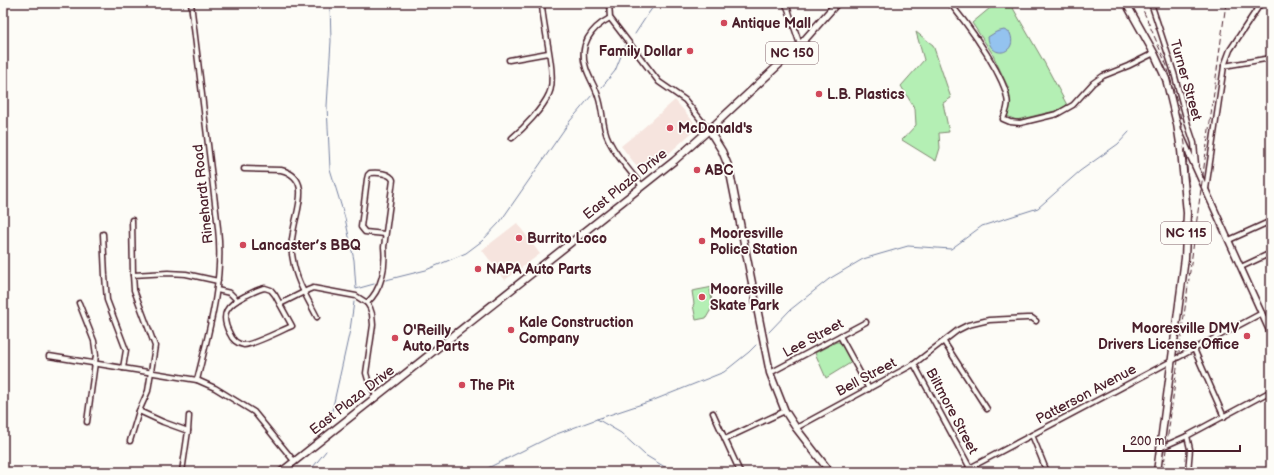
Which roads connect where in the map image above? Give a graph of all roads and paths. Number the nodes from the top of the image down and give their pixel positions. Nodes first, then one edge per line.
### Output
1 (191, 3) edge
2 (542, 3) edge
3 (609, 3) edge
4 (785, 3) edge
5 (837, 3) edge
6 (950, 3) edge
7 (1126, 3) edge
8 (1151, 3) edge
9 (1261, 3) edge
10 (610, 18) junction
11 (800, 44) junction
12 (548, 53) junction
13 (1154, 53) junction
14 (1271, 58) edge
15 (509, 60) dead end
16 (1224, 66) junction
17 (1178, 128) junction
18 (709, 130) junction
19 (512, 138) dead end
20 (1196, 165) junction
21 (244, 169) dead end
22 (642, 186) junction
23 (1206, 190) junction
24 (132, 220) dead end
25 (1271, 221) edge
26 (103, 234) dead end
27 (385, 234) junction
28 (1229, 240) junction
29 (1271, 253) edge
30 (1241, 267) junction
31 (133, 275) junction
32 (218, 281) junction
33 (217, 290) junction
34 (304, 292) junction
35 (237, 300) junction
36 (79, 303) dead end
37 (367, 303) junction
38 (280, 304) junction
39 (1262, 313) junction
40 (317, 317) dead end
41 (1036, 321) dead end
42 (866, 322) dead end
43 (1271, 334) edge
44 (840, 336) junction
45 (944, 342) junction
46 (1194, 349) junction
47 (49, 356) dead end
48 (1172, 361) junction
49 (96, 364) junction
50 (914, 364) junction
51 (123, 368) junction
52 (152, 372) junction
53 (770, 373) junction
54 (197, 380) junction
55 (870, 389) junction
56 (1271, 391) edge
57 (377, 397) junction
58 (987, 408) dead end
59 (139, 411) junction
60 (785, 411) junction
61 (713, 413) dead end
62 (189, 416) dead end
63 (1224, 417) junction
64 (87, 422) dead end
65 (796, 428) junction
66 (188, 432) junction
67 (1032, 435) junction
68 (1188, 436) junction
69 (725, 440) junction
70 (130, 441) dead end
71 (1160, 448) junction
72 (294, 461) junction
73 (970, 468) junction
74 (182, 472) edge
75 (281, 472) edge
76 (740, 472) edge
77 (830, 472) edge
78 (962, 472) edge
79 (1047, 472) edge
80 (1157, 472) edge
81 (1188, 472) edge

1 - 32 street, Rinehardt Road
2 - 12 street
3 - 10 street
4 - 11 street
5 - 11 main road, East Plaza Drive / NC 150
6 - 13 street
7 - 13 main road, NC 115
8 - 20 street, Turner Street
9 - 16 street
10 - 18 street
10 - 22 street
11 - 18 main road, East Plaza Drive / NC 150
12 - 15 street
12 - 19 street
13 - 17 main road, NC 115
14 - 16 street
16 - 23 street
17 - 20 street
17 - 48 main road, NC 115
18 - 22 main road, East Plaza Drive / NC 150
18 - 53 main road
20 - 23 street
21 - 34 street
22 - 57 main road, East Plaza Drive / NC 150
23 - 28 street
24 - 31 street
25 - 28 street
26 - 51 street
27 - 27 street
27 - 37 street
28 - 30 street
29 - 30 street
30 - 39 street
31 - 32 street
31 - 52 street
32 - 33 street, Rinehardt Road
33 - 35 street
33 - 54 street, Rinehardt Road
34 - 37 street
34 - 38 street
34 - 40 street
35 - 38 street
35 - 38 street
36 - 49 street
37 - 57 street
39 - 43 street
39 - 46 street, Patterson Avenue
41 - 45 street, Bell Street
42 - 44 street, Lee Street
44 - 53 street, Lee Street
44 - 55 street
45 - 50 street, Bell Street
45 - 58 street
46 - 48 street, Patterson Avenue
46 - 63 street
47 - 49 street
48 - 67 street, Patterson Avenue
48 - 71 main road, NC 115
49 - 51 street
49 - 64 street
50 - 55 street, Bell Street
50 - 73 street, Biltmore Street
51 - 52 street
52 - 54 street
52 - 59 street
53 - 60 main road
54 - 72 street
55 - 65 street, Bell Street
56 - 63 street
57 - 72 main road, East Plaza Drive / NC 150
59 - 66 street
59 - 70 street
60 - 65 main road
60 - 69 street
61 - 69 street
62 - 66 street
63 - 68 street
65 - 77 main road
66 - 74 street
67 - 73 street, Patterson Avenue
67 - 79 street
68 - 71 street
68 - 81 street
69 - 76 street
71 - 80 main road, NC 115
72 - 75 main road, East Plaza Drive / NC 150
73 - 78 street, Patterson Avenue

